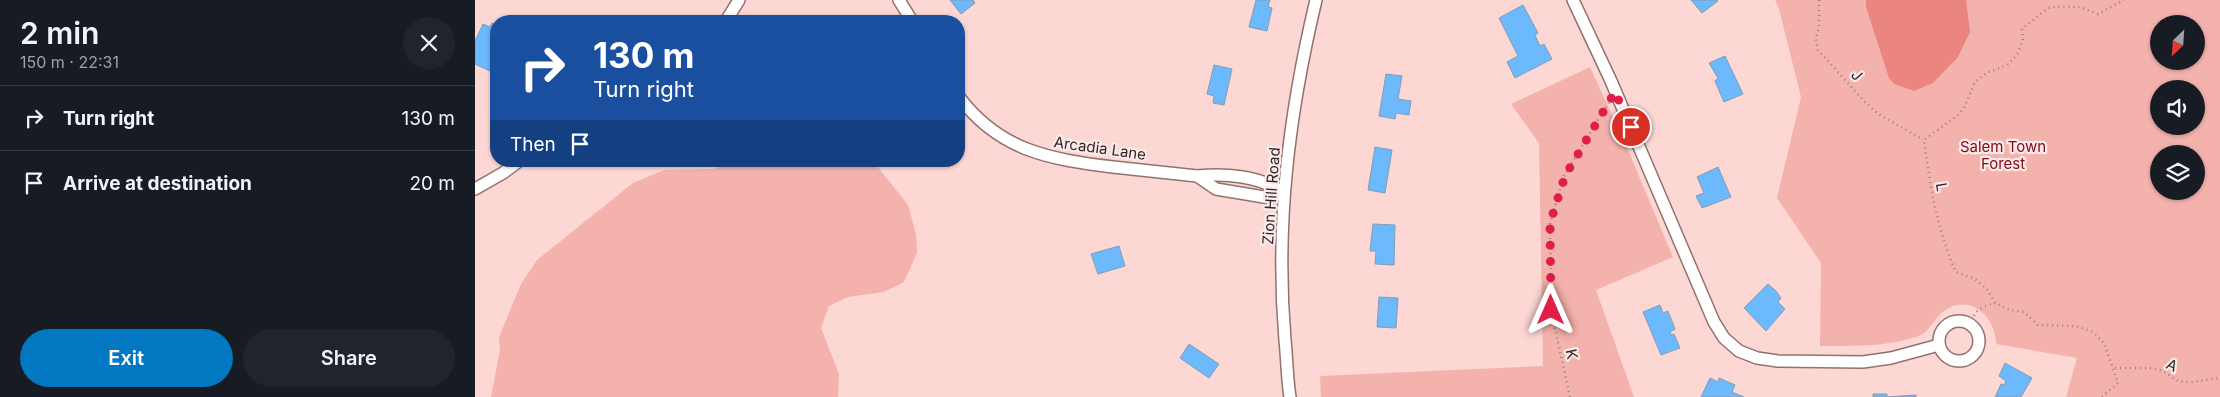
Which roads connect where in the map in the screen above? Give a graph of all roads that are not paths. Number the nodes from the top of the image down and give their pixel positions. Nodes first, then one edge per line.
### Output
1 (739, 0) edge
2 (899, 0) edge
3 (1316, 0) edge
4 (1573, 0) edge
5 (730, 15) edge
6 (908, 15) edge
7 (965, 104) edge
8 (511, 167) edge
9 (475, 189) edge
10 (1284, 193) junction
11 (1939, 345) junction
12 (1291, 397) edge

1 - 5 street
2 - 6 street
3 - 10 street, Zion Hill Road
4 - 11 street
7 - 10 street, Arcadia Lane
8 - 9 street
10 - 12 street, Zion Hill Road
11 - 11 street

